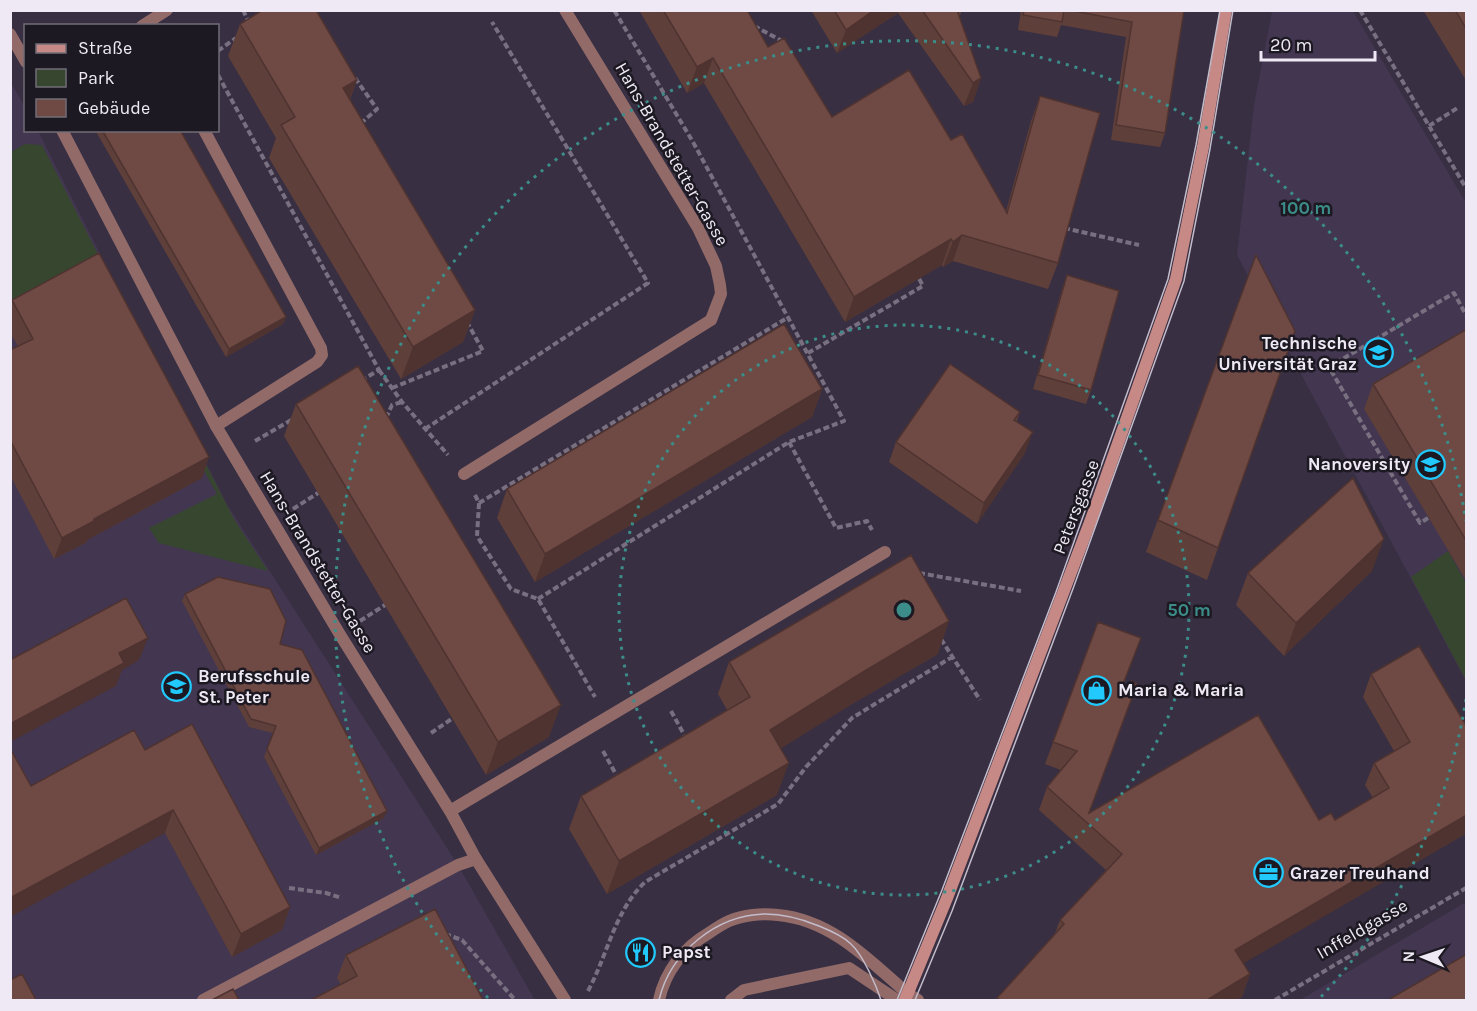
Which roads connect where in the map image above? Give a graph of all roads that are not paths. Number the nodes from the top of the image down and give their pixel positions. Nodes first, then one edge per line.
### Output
1 (167, 10) edge
2 (565, 10) edge
3 (1226, 10) edge
4 (145, 24) edge
5 (10, 34) edge
6 (24, 58) edge
7 (63, 132) edge
8 (205, 132) edge
9 (216, 426) junction
10 (464, 474) road end
11 (885, 552) road end
12 (450, 812) junction
13 (476, 859) junction
14 (907, 999) edge
15 (203, 1000) edge
16 (565, 1000) edge
17 (659, 1000) edge
18 (731, 1000) edge

1 - 4 street
2 - 10 street, Hans-Brandstetter-Gasse
3 - 14 main road, Petersgasse
5 - 6 street
7 - 9 street, Hans-Brandstetter-Gasse
8 - 9 street
9 - 12 street, Hans-Brandstetter-Gasse
11 - 12 street
12 - 13 street, Hans-Brandstetter-Gasse
13 - 15 street
13 - 16 street, Hans-Brandstetter-Gasse
14 - 17 street
14 - 18 street

